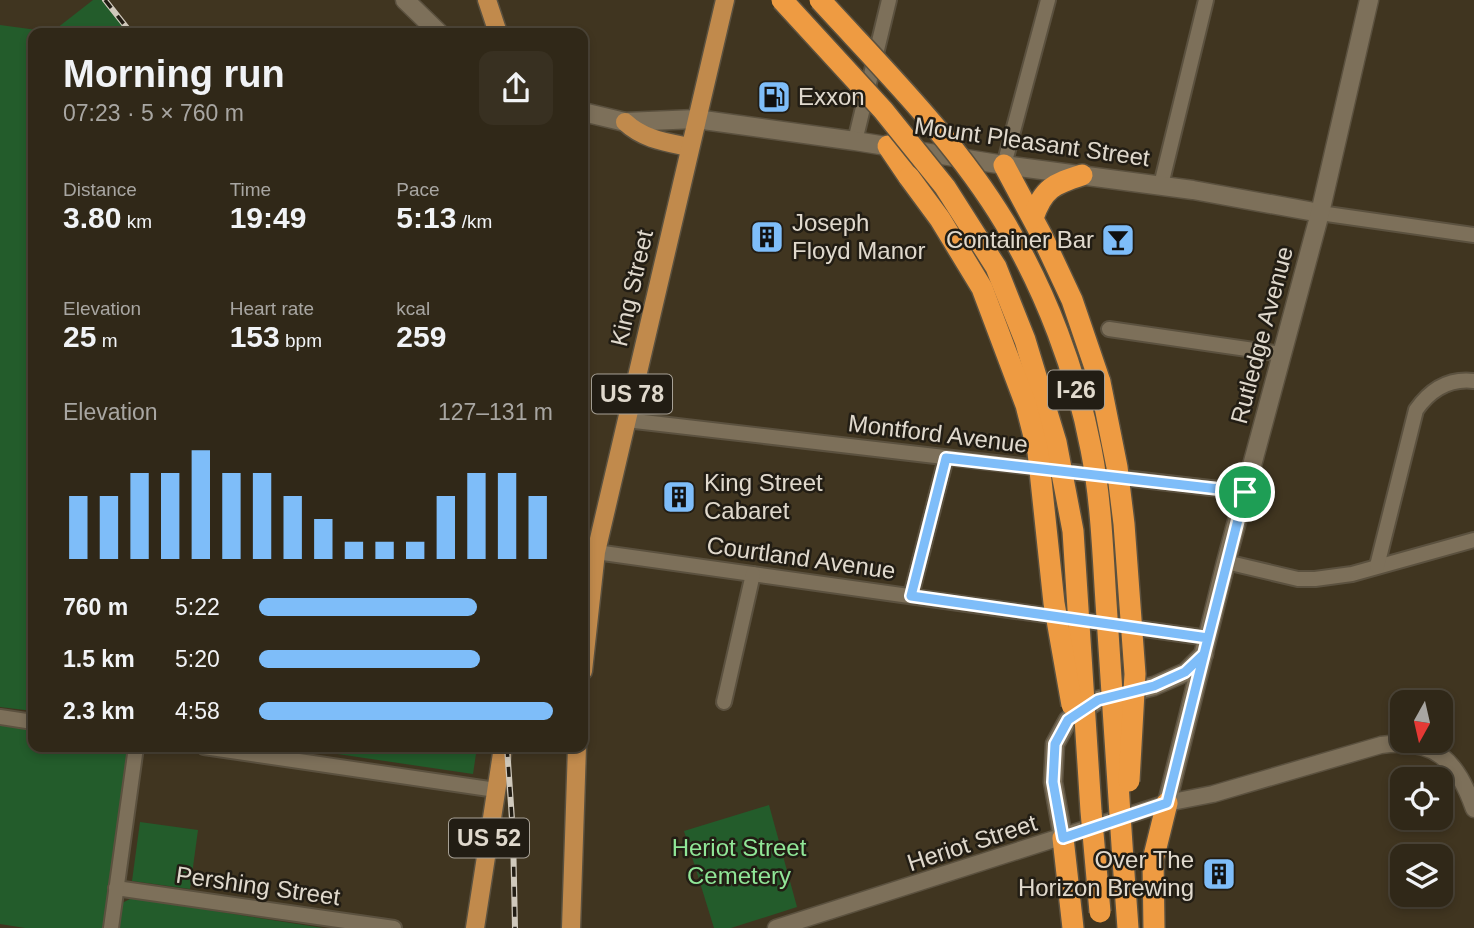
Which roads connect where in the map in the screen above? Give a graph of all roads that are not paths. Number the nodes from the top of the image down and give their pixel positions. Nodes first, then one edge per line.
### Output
1 (405, 0) edge
2 (487, 0) edge
3 (725, 0) edge
4 (782, 0) edge
5 (820, 0) edge
6 (889, 0) edge
7 (1048, 0) edge
8 (1206, 0) edge
9 (1369, 0) edge
10 (434, 28) edge
11 (496, 28) edge
12 (588, 113) edge
13 (696, 119) junction
14 (625, 122) junction
15 (855, 141) junction
16 (888, 146) junction
17 (690, 148) junction
18 (1004, 165) junction
19 (1082, 175) junction
20 (1161, 185) junction
21 (1320, 213) junction
22 (1033, 218) junction
23 (1474, 235) edge
24 (1109, 329) dead end
25 (1282, 355) junction
26 (1474, 381) edge
27 (626, 420) junction
28 (946, 458) junction
29 (1245, 492) junction
30 (1474, 540) edge
31 (596, 552) junction
32 (1226, 562) junction
33 (1377, 566) junction
34 (753, 574) junction
35 (911, 596) junction
36 (588, 625) edge
37 (1206, 646) junction
38 (724, 702) dead end
39 (0, 717) edge
40 (28, 721) edge
41 (135, 752) edge
42 (238, 752) edge
43 (502, 752) edge
44 (577, 752) edge
45 (496, 790) junction
46 (1167, 803) junction
47 (1474, 809) edge
48 (1091, 811) junction
49 (1063, 838) junction
50 (1123, 860) junction
51 (116, 888) junction
52 (1101, 920) edge
53 (111, 928) edge
54 (394, 928) edge
55 (475, 928) edge
56 (571, 928) edge
57 (776, 928) edge
58 (1073, 928) edge
59 (1128, 928) edge
60 (1154, 928) edge

1 - 10 main road
2 - 11 main road
3 - 13 main road, King Street / US 78
4 - 48 highway, I-26, bridge
5 - 50 highway, I-26, bridge
6 - 15 street
7 - 18 street
8 - 20 street
9 - 21 main road, Rutledge Avenue
12 - 14 main road, Mount Pleasant Street
13 - 14 main road, Mount Pleasant Street
13 - 15 main road, Mount Pleasant Street
13 - 17 main road, King Street / US 78
14 - 17 main road
15 - 16 main road, Mount Pleasant Street
16 - 18 main road, Mount Pleasant Street
16 - 48 highway, bridge
17 - 27 main road, King Street / US 78
18 - 19 main road, Mount Pleasant Street
18 - 22 highway
19 - 20 main road, Mount Pleasant Street
19 - 22 highway
20 - 21 main road, Mount Pleasant Street
21 - 23 street, Mount Pleasant Street
21 - 25 main road, Rutledge Avenue
22 - 50 highway, bridge
24 - 25 street
25 - 29 main road, Rutledge Avenue
26 - 33 street
27 - 28 street, Montford Avenue
27 - 31 main road, King Street / US 78
28 - 29 street, Montford Avenue
28 - 35 street
29 - 32 main road, Rutledge Avenue
30 - 33 street
31 - 34 street, Courtland Avenue
31 - 36 main road, King Street / US 78
32 - 33 street
32 - 37 main road, Rutledge Avenue
34 - 35 street, Courtland Avenue
34 - 38 street
35 - 37 street, Courtland Avenue
37 - 46 main road, Rutledge Avenue
37 - 49 main road
39 - 40 street
41 - 51 street
42 - 45 street
43 - 45 main road, US 52
44 - 56 main road
45 - 55 main road, US 52
46 - 47 street, Heriot Street
46 - 49 street, Heriot Street
46 - 60 highway
48 - 52 highway, I-26, bridge
49 - 57 street, Heriot Street
49 - 58 highway
50 - 59 highway, I-26
51 - 53 street
51 - 54 street, Pershing Street

